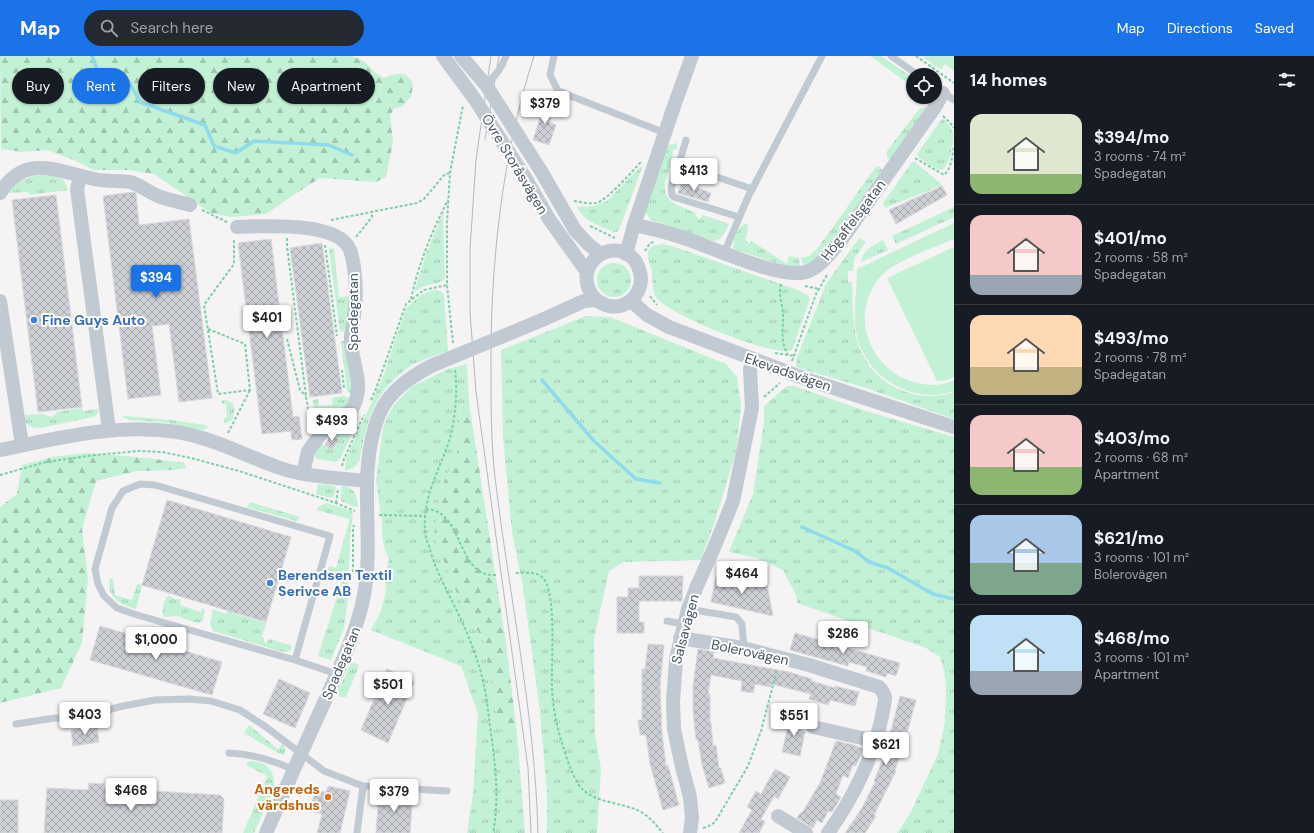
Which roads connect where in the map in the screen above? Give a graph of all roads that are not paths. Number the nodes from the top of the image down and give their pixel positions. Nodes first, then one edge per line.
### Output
1 (443, 56) edge
2 (461, 56) edge
3 (506, 56) edge
4 (554, 56) edge
5 (692, 56) edge
6 (822, 56) edge
7 (891, 56) edge
8 (908, 68) edge
9 (480, 91) junction
10 (946, 95) edge
11 (665, 133) junction
12 (686, 140) dead end
13 (679, 164) junction
14 (80, 176) junction
15 (752, 189) junction
16 (0, 193) edge
17 (190, 205) road end
18 (739, 217) junction
19 (634, 224) junction
20 (235, 233) road end
21 (627, 249) junction
22 (724, 253) junction
23 (601, 254) junction
24 (587, 272) junction
25 (596, 300) junction
26 (631, 300) junction
27 (0, 302) edge
28 (752, 360) junction
29 (954, 427) edge
30 (109, 430) junction
31 (22, 445) junction
32 (0, 450) edge
33 (303, 473) junction
34 (367, 481) junction
35 (688, 609) junction
36 (667, 621) dead end
37 (682, 631) junction
38 (744, 648) junction
39 (295, 660) junction
40 (336, 675) junction
41 (16, 724) dead end
42 (813, 727) dead end
43 (875, 741) junction
44 (229, 753) dead end
45 (301, 753) junction
46 (294, 770) junction
47 (363, 786) junction
48 (446, 791) dead end
49 (778, 816) dead end
50 (691, 830) edge
51 (266, 833) edge
52 (357, 833) edge
53 (806, 833) edge
54 (828, 833) edge

1 - 9 street, Övre Storåsvägen, bridge
2 - 9 street, Övre Storåsvägen, bridge
3 - 9 lane, bridge
4 - 11 lane
5 - 11 street
6 - 15 lane
7 - 8 lane
9 - 23 street, Övre Storåsvägen, bridge
9 - 24 street, Övre Storåsvägen, bridge
10 - 22 street, Högaffelsgatan
11 - 19 street
12 - 13 lane
13 - 15 lane
13 - 18 lane
14 - 16 street
14 - 17 street
14 - 30 street
15 - 18 lane
18 - 22 lane
19 - 21 street
19 - 22 street, Högaffelsgatan
20 - 33 street, Spadegatan
21 - 23 street
21 - 26 street
23 - 24 street
24 - 25 street
25 - 26 street
25 - 34 street, Spadegatan, bridge
26 - 28 street, Ekevadsvägen
27 - 31 street
28 - 29 street, Ekevadsvägen
28 - 35 street, Salsavägen
30 - 31 street
30 - 33 street
31 - 32 street
33 - 34 street
34 - 40 street, Spadegatan
35 - 37 street, Salsavägen
35 - 38 lane
36 - 37 lane
37 - 38 street, Bolerovägen
37 - 50 street, Salsavägen
38 - 43 street, Bolerovägen
39 - 39 lane
39 - 40 lane
40 - 45 street, Spadegatan
41 - 45 lane
42 - 43 street
43 - 54 street, Bolerovägen
44 - 46 lane
45 - 46 street, Spadegatan
45 - 47 lane
46 - 51 street, Spadegatan
47 - 48 lane
47 - 52 lane
49 - 53 street

